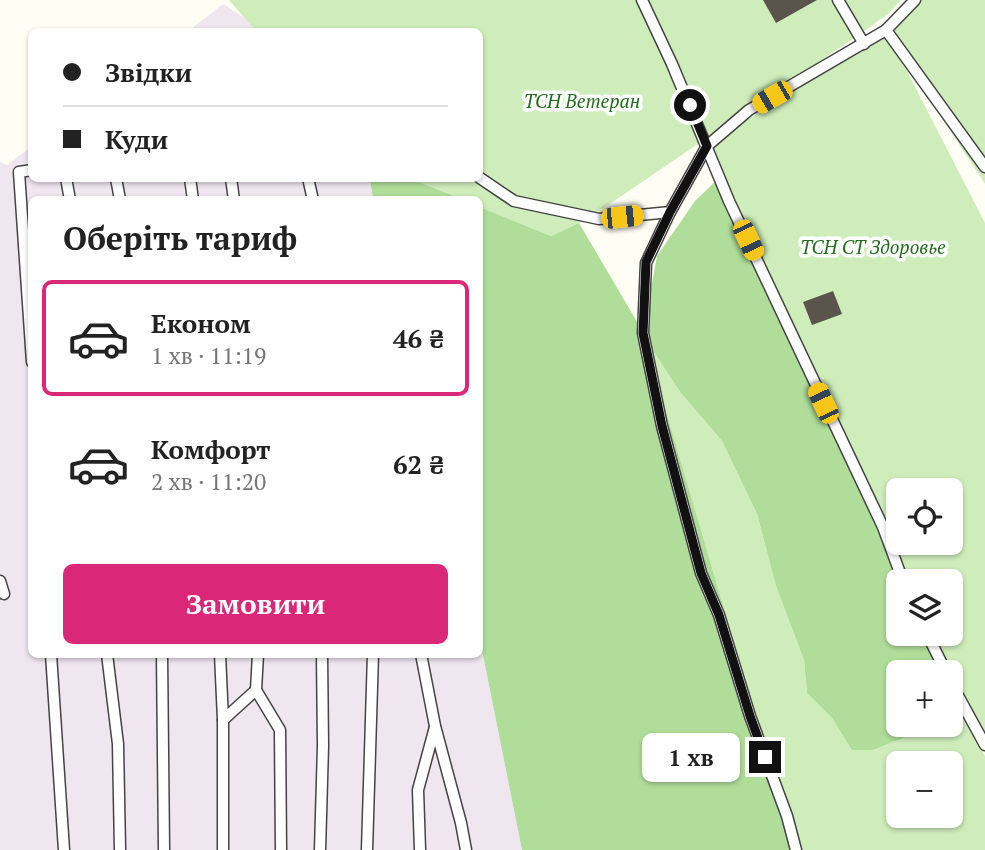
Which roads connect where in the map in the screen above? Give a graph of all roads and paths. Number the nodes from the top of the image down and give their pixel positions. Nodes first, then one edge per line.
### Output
1 (642, 0) edge
2 (838, 0) edge
3 (915, 0) edge
4 (886, 30) junction
5 (864, 44) junction
6 (707, 146) junction
7 (985, 167) edge
8 (28, 171) edge
9 (483, 180) edge
10 (670, 212) junction
11 (28, 304) edge
12 (899, 569) edge
13 (0, 581) edge
14 (4, 594) dead end
15 (51, 658) edge
16 (107, 658) edge
17 (162, 658) edge
18 (220, 658) edge
19 (258, 658) edge
20 (322, 658) edge
21 (373, 658) edge
22 (422, 658) edge
23 (256, 690) junction
24 (963, 705) edge
25 (223, 720) junction
26 (435, 726) junction
27 (985, 746) edge
28 (64, 850) edge
29 (120, 850) edge
30 (164, 850) edge
31 (223, 850) edge
32 (281, 850) edge
33 (320, 850) edge
34 (367, 850) edge
35 (420, 850) edge
36 (466, 850) edge
37 (796, 850) edge

1 - 6 lane
2 - 5 lane
3 - 4 lane
4 - 5 lane
4 - 7 lane
5 - 6 lane
6 - 10 lane
6 - 12 lane
8 - 11 lane
9 - 10 lane
10 - 37 lane
13 - 14 lane
15 - 28 lane
16 - 29 lane
17 - 30 lane
18 - 25 lane
19 - 23 lane
20 - 33 lane
21 - 34 lane
22 - 26 lane
23 - 25 lane
23 - 32 lane
24 - 27 lane
25 - 31 lane
26 - 35 lane
26 - 36 lane

